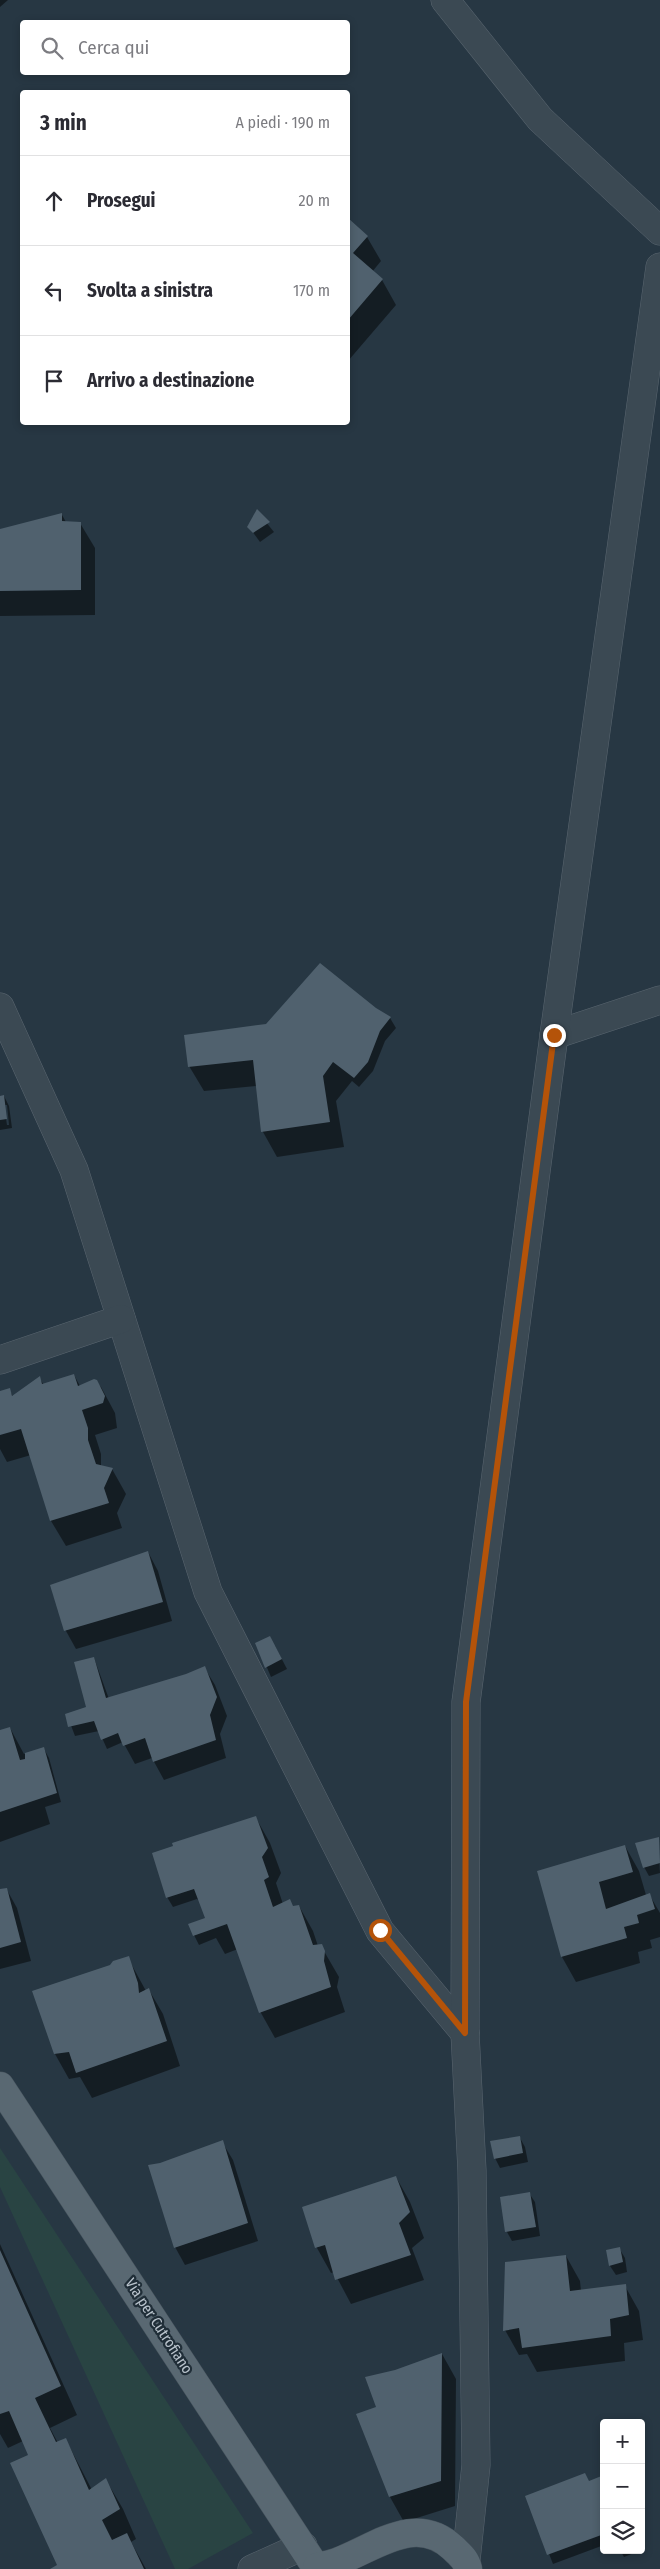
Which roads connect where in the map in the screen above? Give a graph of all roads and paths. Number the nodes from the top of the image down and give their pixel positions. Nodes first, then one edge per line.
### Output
1 (444, 0) edge
2 (660, 231) edge
3 (660, 267) edge
4 (660, 1000) edge
5 (0, 1007) edge
6 (554, 1035) junction
7 (121, 1318) junction
8 (0, 1360) edge
9 (465, 2033) junction
10 (0, 2086) edge
11 (312, 2561) edge
12 (467, 2565) edge
13 (252, 2569) edge

1 - 2 street
3 - 6 street
4 - 6 street
5 - 7 street
6 - 9 street
7 - 8 street
7 - 9 street
9 - 12 street
10 - 11 main road, Via per Cutrofiano
11 - 12 main road
11 - 13 street

